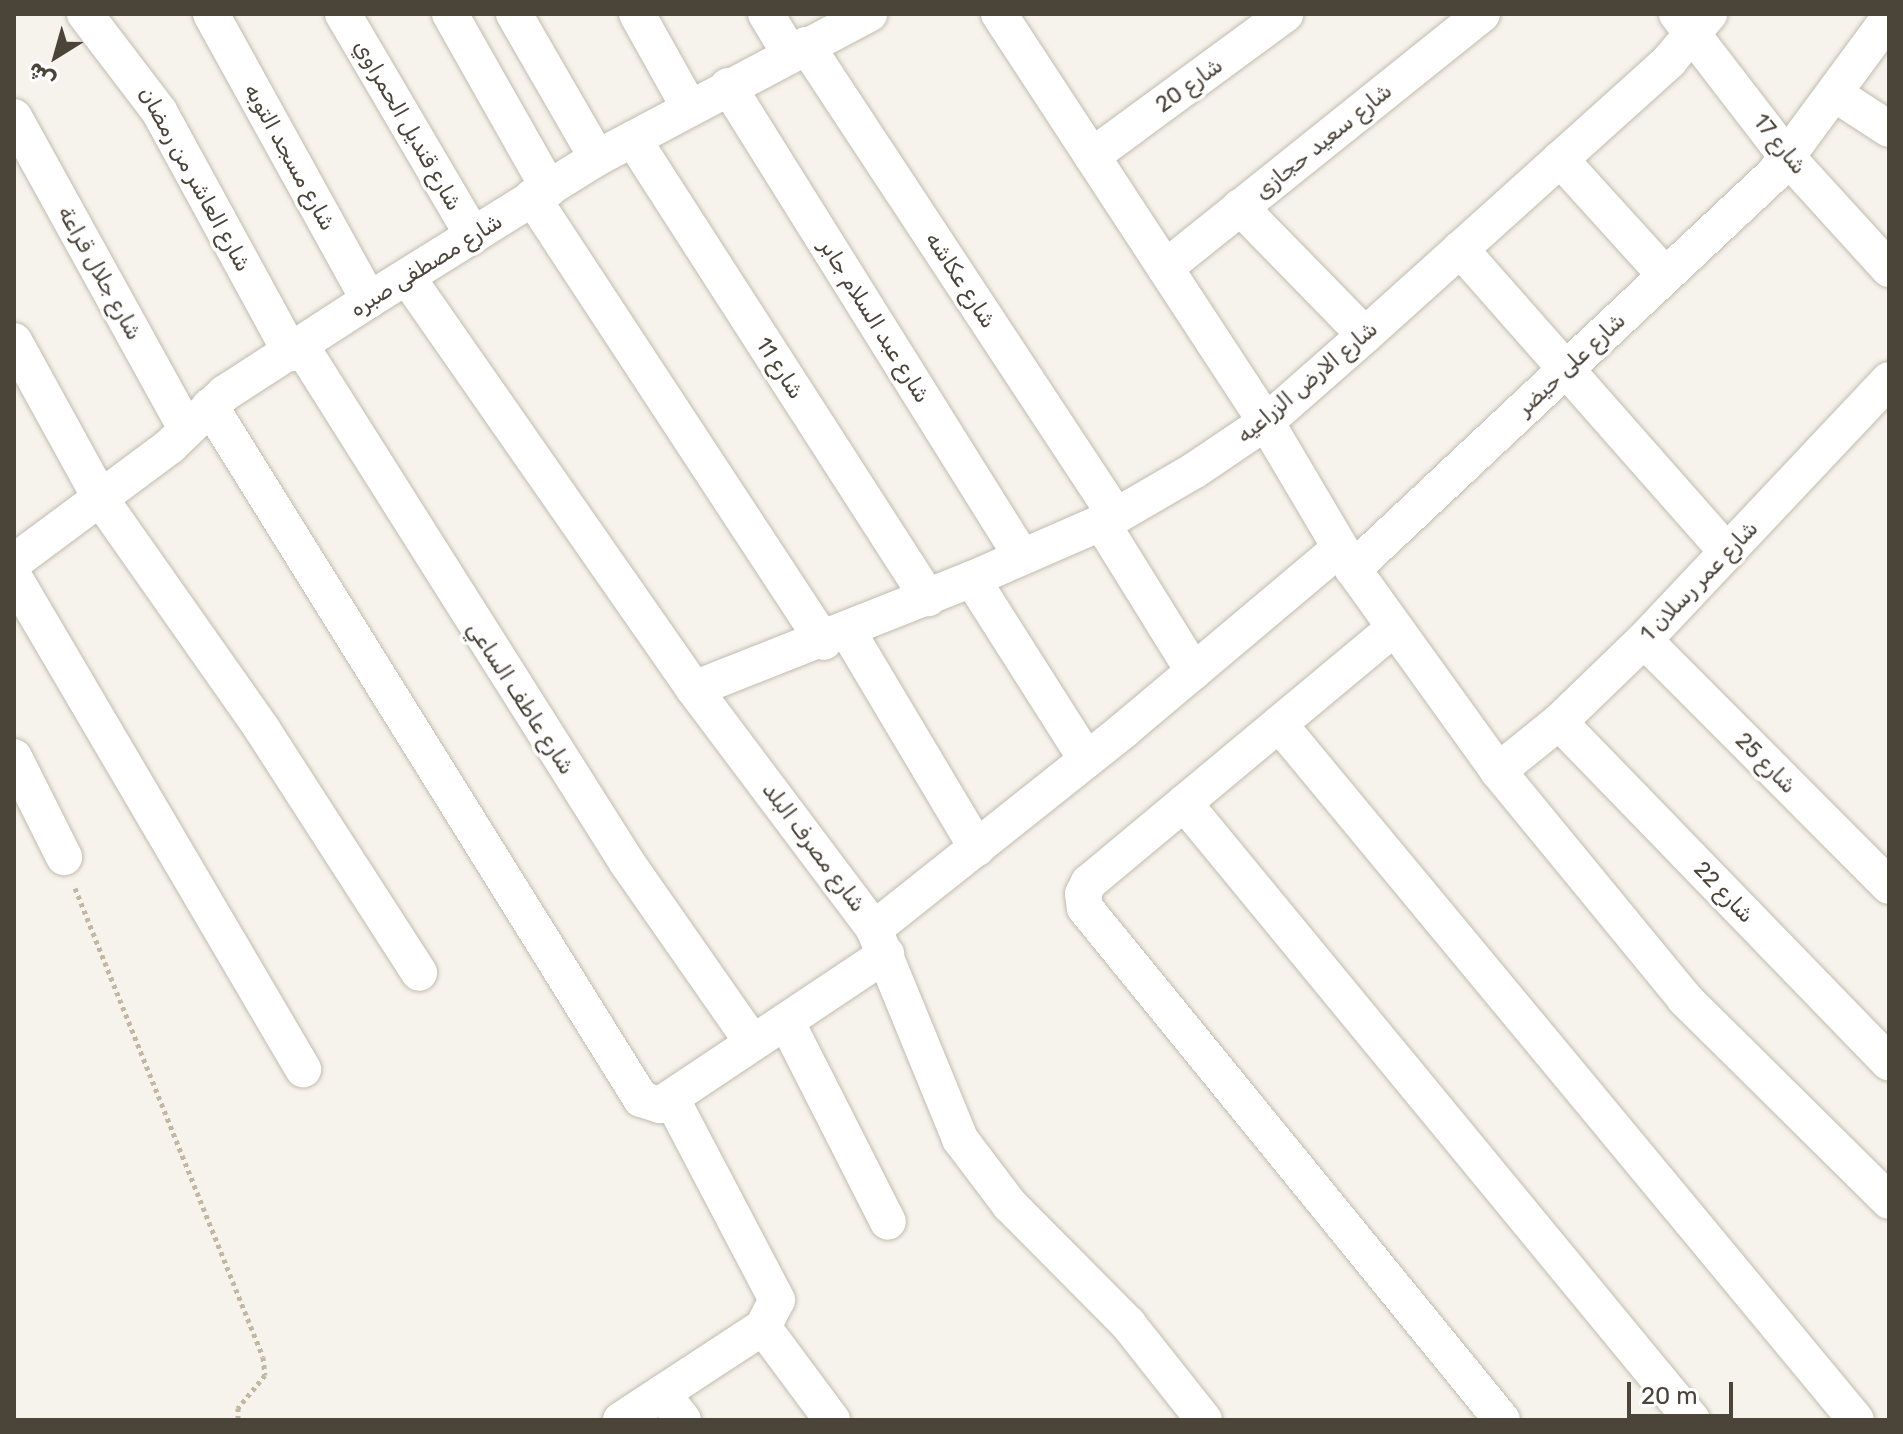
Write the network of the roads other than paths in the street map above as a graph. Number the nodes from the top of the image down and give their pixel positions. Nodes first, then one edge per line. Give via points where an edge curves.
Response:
1 (85, 14) edge
2 (211, 14) edge
3 (343, 14) edge
4 (450, 14) edge
5 (514, 14) edge
6 (637, 14) edge
7 (766, 14) edge
8 (869, 14) edge
9 (999, 14) edge
10 (1285, 14) edge
11 (1482, 14) edge
12 (1889, 18) edge
13 (1694, 21) edge
14 (798, 49) junction
15 (728, 86) junction
16 (1835, 94) junction
17 (689, 107) junction
18 (14, 117) edge
19 (1889, 129) edge
20 (633, 139) junction
21 (1092, 156) junction
22 (597, 158) junction
23 (1788, 158) junction
24 (1560, 159) junction
25 (540, 193) junction
26 (1240, 207) junction
27 (473, 236) junction
28 (1460, 249) junction
29 (1165, 268) junction
30 (1889, 269) edge
31 (1665, 275) junction
32 (407, 277) junction
33 (369, 300) junction
34 (1365, 335) junction
35 (14, 341) edge
36 (296, 350) junction
37 (1566, 369) junction
38 (1885, 395) edge
39 (198, 417) junction
40 (1266, 422) junction
41 (102, 501) junction
42 (1108, 519) junction
43 (1727, 552) junction
44 (1022, 557) junction
45 (1346, 558) junction
46 (14, 562) edge
47 (14, 577) edge
48 (972, 579) junction
49 (928, 598) junction
50 (1393, 629) junction
51 (835, 636) junction
52 (1644, 640) junction
53 (1194, 672) junction
54 (694, 689) junction
55 (1559, 722) junction
56 (1279, 724) junction
57 (14, 757) edge
58 (1087, 760) junction
59 (1498, 771) junction
60 (1184, 803) junction
61 (977, 848) junction
62 (64, 857) road end
63 (1889, 886) edge
64 (880, 942) junction
65 (419, 973) dead end
66 (786, 1021) junction
67 (752, 1042) junction
68 (1889, 1062) edge
69 (303, 1069) dead end
70 (671, 1098) junction
71 (1889, 1201) edge
72 (888, 1222) dead end
73 (763, 1327) junction
74 (673, 1406) edge
75 (621, 1420) edge
76 (832, 1420) edge
77 (1204, 1420) edge
78 (1502, 1420) edge
79 (1692, 1420) edge
80 (1856, 1420) edge

1 - 36 street, شارع العاشر من رمضان via 159,111
2 - 33 street, شارع مسجد التوبه
3 - 27 street, شارع قنديل الحمراوي
4 - 25 street
5 - 22 street
6 - 17 street
7 - 14 street, شارع عكاشه
8 - 14 street, شارع مصطفى صبره
9 - 21 street
10 - 21 street, شارع 20
11 - 26 street, شارع سعيد حجازى
12 - 16 street, شارع على حيضر
13 - 23 street, شارع 17
13 - 24 street, شارع الارض الزراعيه
14 - 15 street, شارع مصطفى صبره
14 - 42 street, شارع عكاشه
15 - 17 street, شارع مصطفى صبره
15 - 44 street, شارع عبد السلام جابر
16 - 19 street
16 - 23 street, شارع على حيضر
17 - 20 street, شارع مصطفى صبره
18 - 39 street, شارع جلال قراعة
20 - 22 street, شارع مصطفى صبره
20 - 49 street, شارع 11
21 - 29 street
22 - 25 street, شارع مصطفى صبره
23 - 30 street, شارع 17
23 - 31 street, شارع على حيضر
24 - 28 street, شارع الارض الزراعيه
24 - 31 street
25 - 27 street, شارع مصطفى صبره
25 - 51 street
26 - 29 street, شارع سعيد حجازى
26 - 34 street
27 - 32 street, شارع مصطفى صبره
28 - 34 street, شارع الارض الزراعيه
28 - 37 street
29 - 40 street
31 - 37 street, شارع على حيضر
32 - 33 street, شارع مصطفى صبره
32 - 54 street, شارع مصرف البلد
33 - 36 street, شارع مصطفى صبره
34 - 40 street, شارع الارض الزراعيه
35 - 41 street
36 - 39 street, شارع مصطفى صبره
36 - 67 street, شارع عاطف الساعي via 628,864
37 - 43 street
37 - 45 street, شارع على حيضر
38 - 43 street, شارع عمر رسلان 1
39 - 41 street, شارع مصطفى صبره
39 - 70 street, شارع جلال قراعة via 641,1099 652,1106
40 - 42 street, شارع الارض الزراعيه
40 - 45 street
41 - 46 street, شارع مصطفى صبره
41 - 65 street via 262,729
42 - 44 street, شارع الارض الزراعيه
42 - 53 street, شارع عكاشه
43 - 52 street, شارع عمر رسلان 1
44 - 48 street, شارع الارض الزراعيه
45 - 50 street
45 - 53 street, شارع على حيضر
47 - 69 street
48 - 49 street, شارع الارض الزراعيه
48 - 58 street
49 - 51 street, شارع الارض الزراعيه
50 - 56 street
50 - 59 street
51 - 54 street, شارع الارض الزراعيه
51 - 61 street
52 - 55 street, شارع عمر رسلان 1
52 - 63 street, شارع 25
53 - 58 street, شارع على حيضر
54 - 64 street, شارع مصرف البلد
55 - 59 street, شارع عمر رسلان 1
55 - 68 street, شارع 22
56 - 60 street
56 - 80 street
57 - 62 street
58 - 61 street, شارع على حيضر
59 - 71 street via 1685,999
60 - 78 street via 1089,882 1083,894 1085,908
60 - 79 street
61 - 64 street, شارع على حيضر
64 - 66 street, شارع على حيضر
64 - 77 street, شارع مصرف البلد via 960,1139 1010,1205 1128,1324
66 - 67 street, شارع على حيضر
66 - 72 street
67 - 70 street, شارع على حيضر
70 - 73 street via 777,1300
73 - 74 street
73 - 76 street
74 - 75 street

